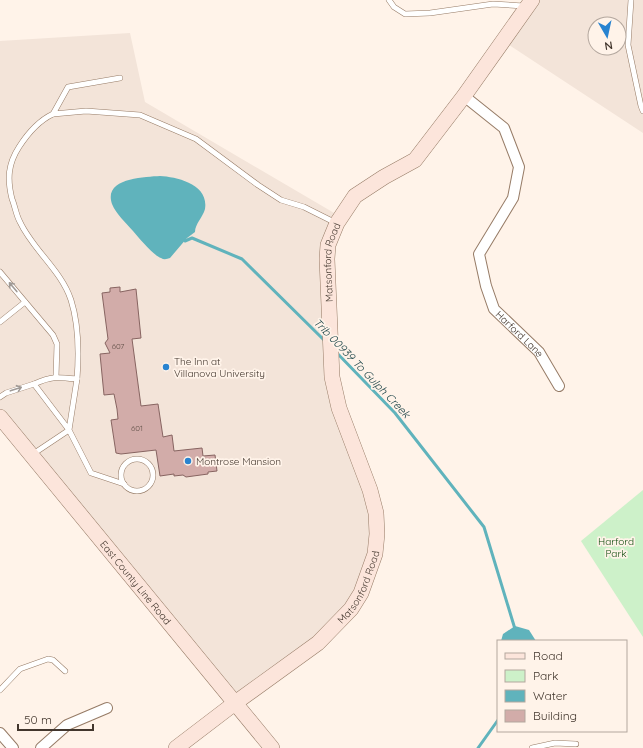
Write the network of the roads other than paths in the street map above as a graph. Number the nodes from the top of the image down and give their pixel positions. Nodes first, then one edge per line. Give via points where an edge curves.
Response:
1 (389, 0) edge
2 (631, 0) edge
3 (530, 3) edge
4 (120, 78) dead end
5 (464, 96) junction
6 (643, 111) edge
7 (53, 114) junction
8 (337, 223) junction
9 (0, 272) edge
10 (25, 302) junction
11 (0, 322) edge
12 (56, 377) junction
13 (77, 378) junction
14 (34, 384) junction
15 (559, 386) dead end
16 (0, 397) edge
17 (0, 417) edge
18 (69, 430) junction
19 (32, 455) junction
20 (124, 484) junction
21 (65, 671) dead end
22 (0, 690) edge
23 (235, 703) junction
24 (106, 708) dead end
25 (0, 733) edge
26 (576, 744) dead end
27 (13, 748) edge
28 (41, 748) edge
29 (176, 748) edge
30 (272, 748) edge
31 (532, 748) edge

1 - 3 lane via 405,14 493,4
2 - 6 lane via 628,45
3 - 5 main road, Matsonford Road
4 - 7 lane via 68,87
5 - 8 main road, Matsonford Road via 415,160 355,196
5 - 15 street, Harford Lane via 504,128 519,167 513,198 479,254 486,286 494,309 539,352
7 - 8 lane via 86,111 140,115 196,139 281,200 304,207
7 - 13 lane via 30,131 12,157 9,171 10,191 20,222 56,271 71,300 79,355
8 - 23 main road, Matsonford Road via 328,245 327,259 332,376 339,408 376,513 375,554 360,593 351,609 337,625 318,644
10 -> 9 lane
10 - 11 lane
10 - 12 lane via 53,335 57,344
12 - 13 lane
12 - 14 lane
13 - 18 lane
16 -> 14 lane
14 - 18 lane
17 - 19 main road, East County Line Road
18 - 19 lane
18 - 20 lane via 90,473
19 - 23 main road, East County Line Road
20 - 20 lane via 137,491 147,488 153,475 150,465 137,459 128,462 121,475
21 - 22 lane via 53,660 48,659 20,669
23 - 29 main road, Matsonford Road
23 - 30 main road, East County Line Road
24 - 28 street via 68,725
25 - 27 street
26 - 31 lane via 555,743

